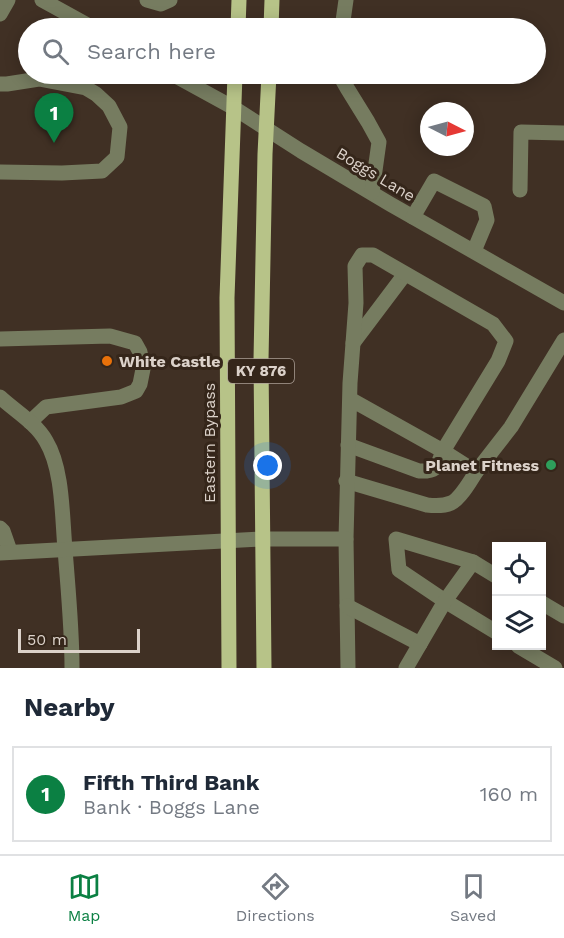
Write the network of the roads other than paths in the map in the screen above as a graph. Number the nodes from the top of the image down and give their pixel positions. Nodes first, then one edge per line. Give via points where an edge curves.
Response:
1 (8, 0) edge
2 (42, 0) edge
3 (147, 0) edge
4 (170, 0) edge
5 (239, 0) edge
6 (273, 0) edge
7 (346, 0) edge
8 (0, 14) edge
9 (75, 18) edge
10 (238, 18) edge
11 (272, 18) edge
12 (343, 18) edge
13 (18, 82) edge
14 (0, 84) edge
15 (65, 84) edge
16 (190, 84) edge
17 (235, 84) edge
18 (268, 84) edge
19 (344, 84) edge
20 (234, 108) junction
21 (266, 129) junction
22 (564, 133) edge
23 (0, 172) edge
24 (520, 190) dead end
25 (372, 192) junction
26 (413, 217) junction
27 (474, 251) junction
28 (405, 274) junction
29 (564, 303) edge
30 (0, 339) edge
31 (564, 340) edge
32 (353, 343) junction
33 (0, 397) edge
34 (350, 399) junction
35 (30, 422) junction
36 (348, 445) junction
37 (443, 451) junction
38 (476, 472) junction
39 (346, 481) junction
40 (0, 528) edge
41 (262, 539) junction
42 (346, 539) junction
43 (228, 542) junction
44 (65, 550) junction
45 (5, 552) edge
46 (473, 562) junction
47 (492, 574) edge
48 (445, 601) junction
49 (546, 605) edge
50 (347, 606) junction
51 (564, 616) edge
52 (492, 630) edge
53 (420, 644) junction
54 (526, 650) edge
55 (72, 668) edge
56 (229, 668) edge
57 (264, 668) edge
58 (348, 668) edge
59 (406, 668) edge
60 (555, 668) edge

1 - 8 street
2 - 9 street
3 - 4 street via 161,4
5 - 10 main road
6 - 11 main road
7 - 12 street
13 - 14 street
15 - 23 street via 86,88 109,106 120,127 117,157 102,171
16 - 20 street, Boggs Lane
17 - 20 main road, Eastern Bypass / KY 876
18 - 21 main road, KY 876
19 - 25 street via 379,142
20 - 21 street, Boggs Lane
20 - 43 main road, Eastern Bypass / KY 876 via 227,298
21 - 25 street, Boggs Lane
21 - 41 main road, KY 876
22 - 24 street via 521,132
25 - 26 street, Boggs Lane
26 - 27 street, Boggs Lane
26 - 27 street via 434,181 484,206 487,220
27 - 29 street, Boggs Lane
28 - 32 street
28 - 32 street via 373,255 362,255 355,266
28 - 37 street via 493,324 506,341
30 - 35 street via 110,336 135,343 140,352 142,377 136,391 121,397 46,407
31 - 38 street via 511,427
32 - 34 street
33 - 35 street
34 - 36 street
34 - 37 street
35 - 44 street via 53,453
36 - 37 street via 430,472
36 - 39 street
37 - 38 street
38 - 39 street via 453,502 440,506 426,506
39 - 42 street
40 - 45 street
41 - 42 street
41 - 43 street
41 - 57 main road, KY 876
42 - 50 street
43 - 44 street
43 - 56 main road, Eastern Bypass / KY 876
44 - 45 street
44 - 55 street
46 - 47 street
46 - 48 street
46 - 48 street via 396,539 399,570
48 - 52 street
48 - 53 street
49 - 51 street
50 - 53 street
50 - 58 street
53 - 59 street
54 - 60 street

